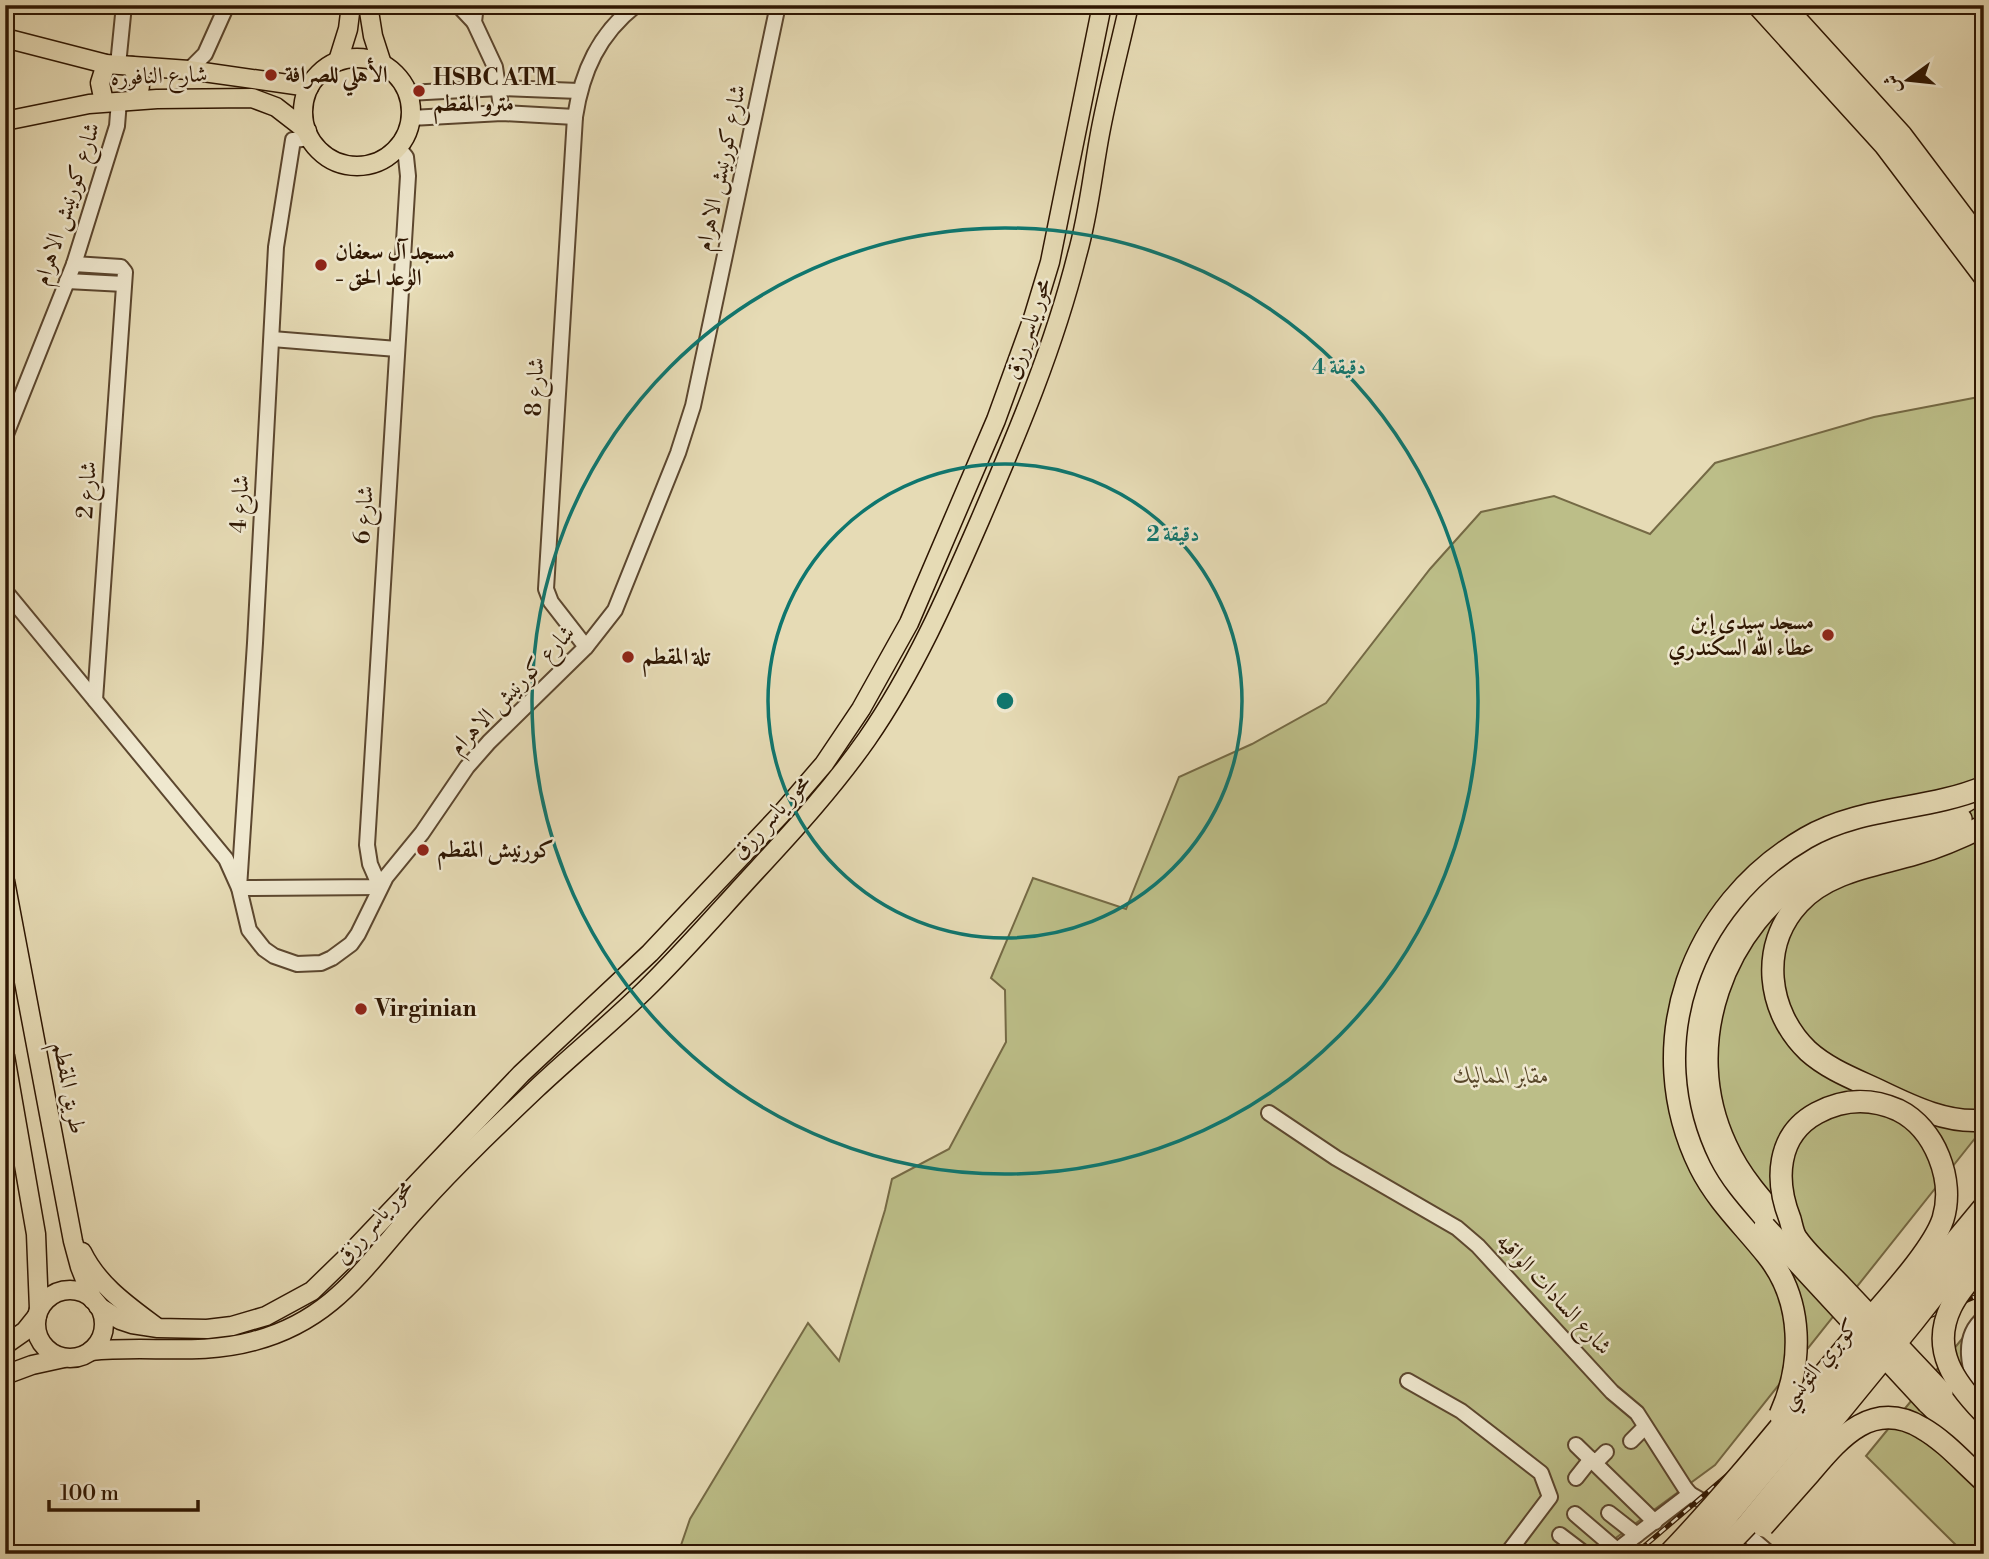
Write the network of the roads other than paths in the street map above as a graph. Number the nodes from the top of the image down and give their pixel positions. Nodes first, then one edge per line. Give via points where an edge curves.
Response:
1 (124, 5) edge
2 (227, 5) edge
3 (351, 5) edge
4 (368, 5) edge
5 (458, 5) edge
6 (475, 5) edge
7 (636, 5) edge
8 (778, 5) edge
9 (1102, 5) edge
10 (1129, 5) edge
11 (1758, 5) edge
12 (1783, 5) edge
13 (474, 22) junction
14 (5, 38) edge
15 (338, 61) junction
16 (382, 64) junction
17 (119, 65) junction
18 (189, 70) junction
19 (309, 88) junction
20 (500, 88) junction
21 (579, 91) junction
22 (408, 93) junction
23 (120, 101) junction
24 (502, 113) junction
25 (575, 117) junction
26 (411, 118) junction
27 (5, 121) edge
28 (309, 135) junction
29 (398, 147) junction
30 (1984, 245) edge
31 (74, 264) junction
32 (1984, 276) edge
33 (67, 281) junction
34 (124, 284) junction
35 (272, 339) junction
36 (397, 349) junction
37 (5, 437) edge
38 (5, 591) edge
39 (586, 647) junction
40 (95, 700) junction
41 (1984, 788) edge
42 (1984, 807) edge
43 (1984, 826) edge
44 (5, 881) edge
45 (380, 887) junction
46 (239, 888) junction
47 (5, 1056) edge
48 (1269, 1112) dead end
49 (1984, 1120) edge
50 (1984, 1207) edge
51 (70, 1228) junction
52 (1984, 1232) edge
53 (1796, 1238) junction
54 (1984, 1263) edge
55 (96, 1303) junction
56 (38, 1312) junction
57 (1982, 1319) edge
58 (158, 1328) junction
59 (5, 1345) edge
60 (91, 1351) junction
61 (64, 1358) junction
62 (5, 1375) edge
63 (1408, 1381) dead end
64 (1984, 1392) edge
65 (1935, 1398) junction
66 (1984, 1413) edge
67 (1645, 1427) junction
68 (1984, 1436) edge
69 (1631, 1441) dead end
70 (1576, 1445) dead end
71 (1763, 1445) junction
72 (1606, 1452) dead end
73 (1984, 1458) edge
74 (1593, 1461) junction
75 (1576, 1478) dead end
76 (1984, 1481) edge
77 (1690, 1494) junction
78 (1609, 1513) dead end
79 (1575, 1514) dead end
80 (1655, 1522) junction
81 (1560, 1535) dead end
82 (1637, 1535) junction
83 (1615, 1552) edge
84 (1766, 1552) edge
85 (1507, 1554) edge
86 (1586, 1554) edge
87 (1669, 1554) edge
88 (1694, 1554) edge
89 (1719, 1554) edge
90 (1739, 1554) edge

1 - 17 street
2 - 18 street via 205,54
3 - 15 main road
4 - 16 main road
5 - 13 street
6 - 13 street
7 - 21 street via 604,37
8 - 39 street, شارع كورنيش الاهرام via 687,430 622,597
9 - 58 main road, محور ياسر رزق via 1050,262 1033,318 996,420 923,593 843,737 781,814 650,953 512,1083 325,1279 289,1305 249,1322 207,1329
10 - 60 main road, محور ياسر رزق via 1077,256 1027,409 928,636 889,705 844,770 667,968 442,1182 351,1286 326,1307 282,1332 236,1346
11 - 32 highway via 1885,145
12 - 30 highway via 1901,135
13 - 20 street
14 - 17 main road, شارع النافوره
15 - 16 main road via 365,58
15 - 19 main road via 324,69
16 - 22 main road
17 - 18 main road, شارع النافوره
17 - 23 main road via 100,83
17 - 23 main road via 139,79 140,86
18 - 19 main road, شارع النافوره
19 - 28 main road via 304,105
20 - 21 street
20 - 22 street
20 - 24 street
21 - 25 street
22 - 26 main road
23 - 27 main road, شارع النافوره
23 - 28 main road, شارع النافوره via 252,99 276,107
23 - 31 street, شارع كورنيش الاهرام via 119,120
24 - 25 street
24 - 26 street
25 - 39 street, شارع 8 via 546,589
26 - 29 main road
28 - 29 main road via 332,160 352,166 382,160
28 - 35 street, شارع 4 via 293,141 288,157 276,247
29 - 36 street, شارع 6 via 406,157 408,176
31 - 33 street, شارع كورنيش الاهرام
31 - 34 street via 121,267
33 - 34 street
33 - 37 street, شارع كورنيش الاهرام
34 - 40 street, شارع 2
35 - 36 street
35 - 46 street, شارع 4
36 - 45 street, شارع 6 via 367,845
38 - 40 street, شارع كورنيش الاهرام
39 - 45 street, شارع كورنيش الاهرام via 478,755
40 - 46 street, شارع كورنيش الاهرام via 226,859
41 - 65 highway, bridge via 1953,808 1851,837 1805,857 1771,882 1733,926 1712,961 1692,1043 1697,1108 1711,1150 1734,1190
41 - 71 highway, bridge via 1842,822 1791,848 1758,872 1733,899 1702,944 1688,976 1676,1026 1674,1061 1677,1099 1687,1136 1721,1201 1779,1273 1796,1326 1796,1363 1789,1394
42 - 53 highway via 1926,834 1845,855 1805,876 1755,923 1722,979 1707,1044 1715,1118 1745,1179
43 - 49 highway via 1818,888 1786,921 1772,966 1781,1015 1810,1053 1898,1100 1948,1118
44 - 51 main road, طريق المقطم
45 - 46 street
45 - 46 street, شارع كورنيش الاهرام via 351,944 332,958 309,964 274,956 256,941 245,919
47 - 56 main road via 36,1234
48 - 67 street, شارع السادات الواقيه via 1320,1148 1457,1228 1637,1413
50 - 88 highway, كوبري التونسي, bridge
51 - 55 main road, طريق المقطم
51 - 58 main road via 103,1283
52 - 89 highway, كوبري التونسي, bridge
53 - 65 highway, bridge
53 - 71 highway, bridge via 1782,1197 1780,1171 1788,1142 1813,1115 1830,1106 1867,1101 1902,1112 1929,1138 1946,1185 1939,1228 1899,1284
54 - 66 highway, bridge via 1951,1307 1944,1337 1957,1383
55 - 56 main road via 79,1292 63,1291 48,1298
55 - 58 main road, محور ياسر رزق via 132,1324
55 - 60 main road via 103,1319 102,1333
56 - 59 main road via 25,1331
56 - 61 main road via 36,1330 41,1343
57 - 64 street via 1972,1334 1969,1359 1973,1377
60 - 61 main road
61 - 62 main road
63 - 85 street via 1461,1411 1541,1473 1550,1497
65 - 68 highway
65 - 73 highway
67 - 69 street
67 - 77 street, شارع السادات الواقيه
70 - 74 street
71 - 87 highway, bridge
72 - 74 street
74 - 75 street
74 - 80 street
76 - 90 highway, bridge via 1920,1426 1875,1420 1836,1442
77 - 80 street
77 - 84 street, شارع السادات الواقيه via 1718,1510
78 - 82 street
79 - 83 street
80 - 82 street
81 - 86 street
82 - 83 street

